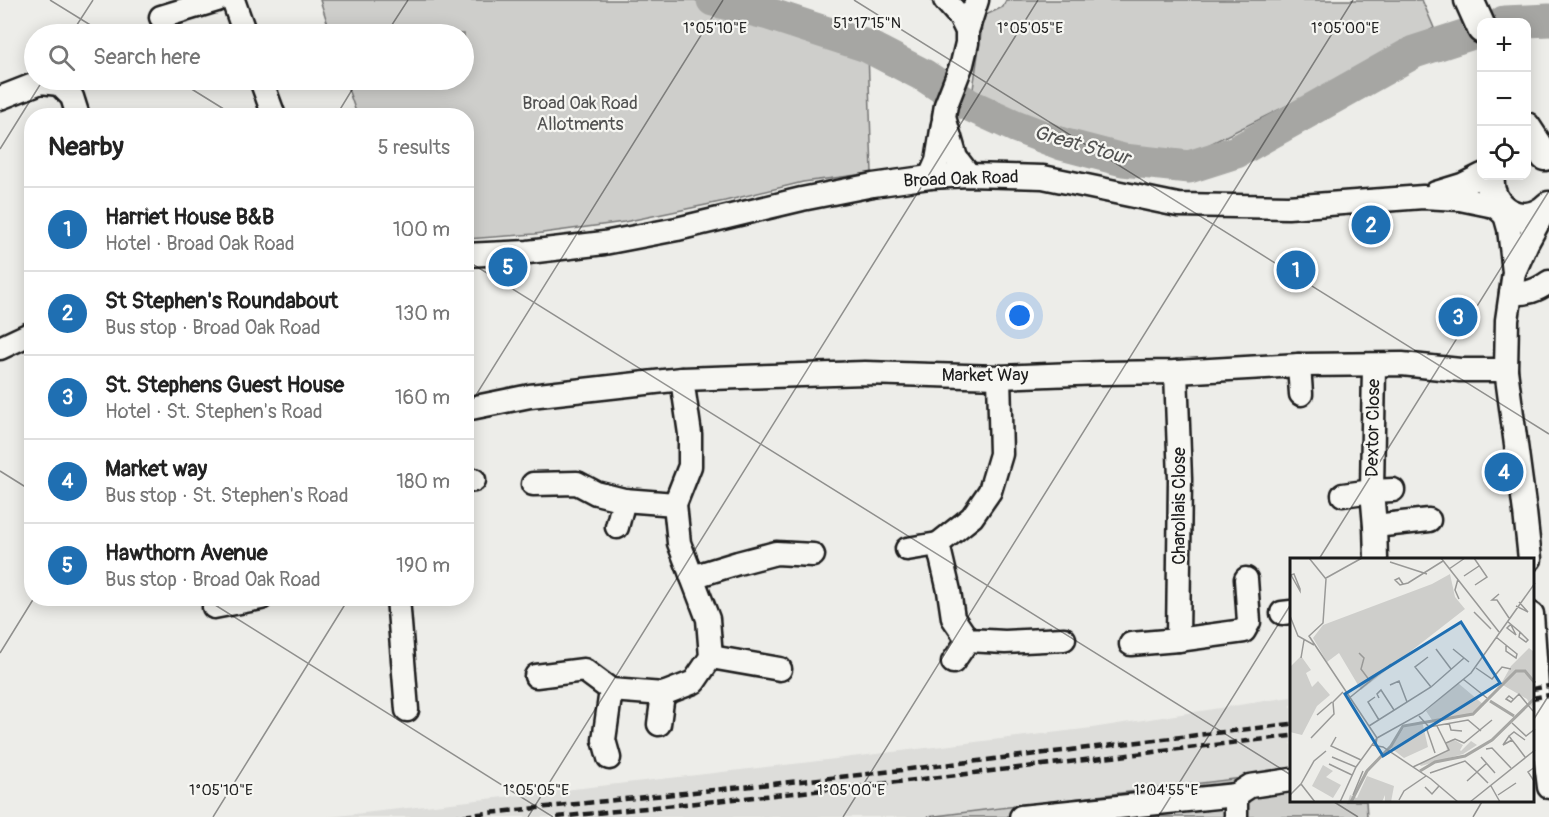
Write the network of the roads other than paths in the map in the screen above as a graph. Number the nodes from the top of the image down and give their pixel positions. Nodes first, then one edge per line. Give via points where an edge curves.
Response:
1 (217, 0) edge
2 (233, 0) edge
3 (945, 0) edge
4 (977, 0) edge
5 (161, 17) dead end
6 (241, 24) edge
7 (967, 31) junction
8 (24, 89) edge
9 (64, 90) edge
10 (265, 90) edge
11 (0, 98) edge
12 (75, 108) edge
13 (271, 108) edge
14 (944, 118) junction
15 (1531, 136) edge
16 (1540, 155) edge
17 (969, 176) junction
18 (930, 177) junction
19 (1477, 178) edge
20 (1490, 180) edge
21 (1423, 197) junction
22 (1502, 209) junction
23 (1545, 217) edge
24 (474, 255) edge
25 (1513, 282) junction
26 (1549, 282) edge
27 (24, 337) edge
28 (0, 348) edge
29 (1299, 365) junction
30 (1374, 365) junction
31 (1506, 370) junction
32 (1176, 372) junction
33 (999, 376) junction
34 (682, 379) junction
35 (1301, 394) dead end
36 (474, 407) edge
37 (533, 484) dead end
38 (1382, 490) junction
39 (1342, 495) dead end
40 (624, 500) junction
41 (675, 504) junction
42 (1429, 520) dead end
43 (1375, 526) junction
44 (617, 527) dead end
45 (938, 544) junction
46 (907, 549) dead end
47 (813, 555) dead end
48 (1376, 558) edge
49 (1530, 558) edge
50 (692, 577) junction
51 (1246, 579) dead end
52 (219, 606) edge
53 (399, 606) edge
54 (214, 607) dead end
55 (1534, 632) edge
56 (1064, 639) dead end
57 (968, 640) junction
58 (1178, 640) junction
59 (1131, 644) dead end
60 (711, 657) junction
61 (953, 662) dead end
62 (780, 669) dead end
63 (536, 676) dead end
64 (611, 690) junction
65 (663, 694) junction
66 (407, 710) dead end
67 (659, 724) dead end
68 (1539, 750) edge
69 (609, 758) dead end
70 (1290, 780) edge
71 (1549, 787) edge
72 (1236, 806) edge
73 (1021, 817) edge

1 - 5 street
2 - 6 street
3 - 7 street
4 - 7 street
7 - 14 street via 962,64
8 - 11 street
9 - 12 street
10 - 13 street
14 - 17 street via 956,158
14 - 18 street via 937,161
15 - 16 main road
17 - 18 street, Broad Oak Road
17 - 21 street, Broad Oak Road via 1043,177 1178,205 1288,207
18 - 24 street, Broad Oak Road via 802,199 604,243
19 - 21 street, Broad Oak Road
20 - 22 main road via 1490,191
21 - 22 street, Broad Oak Road via 1469,200
22 - 23 main road via 1514,216
22 - 25 street via 1509,229
23 - 25 street via 1527,243
25 - 26 street via 1524,294
25 - 31 street
27 - 28 street
29 - 30 street, Market Way
29 - 32 street, Market Way
29 - 35 street
30 - 31 street, Market Way
30 - 38 street, Dextor Close
31 - 49 street
32 - 33 street, Market Way
32 - 58 street, Charollais Close via 1180,479
33 - 34 street, Market Way via 865,373
33 - 45 street via 1000,454 990,491 972,517
34 - 36 street, Market Way via 530,396
34 - 41 street via 690,466
37 - 40 street via 577,483 596,494
38 - 39 street, Dextor Close
38 - 43 street, Dextor Close
40 - 41 street
40 - 44 street
41 - 50 street via 679,543
42 - 43 street
43 - 48 street, Dextor Close
45 - 46 street
45 - 57 street via 953,618
47 - 50 street via 776,553
50 - 60 street via 708,619
51 - 58 street via 1249,622 1244,631
52 - 54 street
53 - 66 street
55 - 68 street
56 - 57 street
57 - 61 street
58 - 59 street
60 - 62 street
60 - 65 street via 694,682
63 - 64 street via 584,670
64 - 65 street
64 - 69 street via 604,740
65 - 67 street
68 - 71 street
70 - 72 street via 1250,786
72 - 73 street

